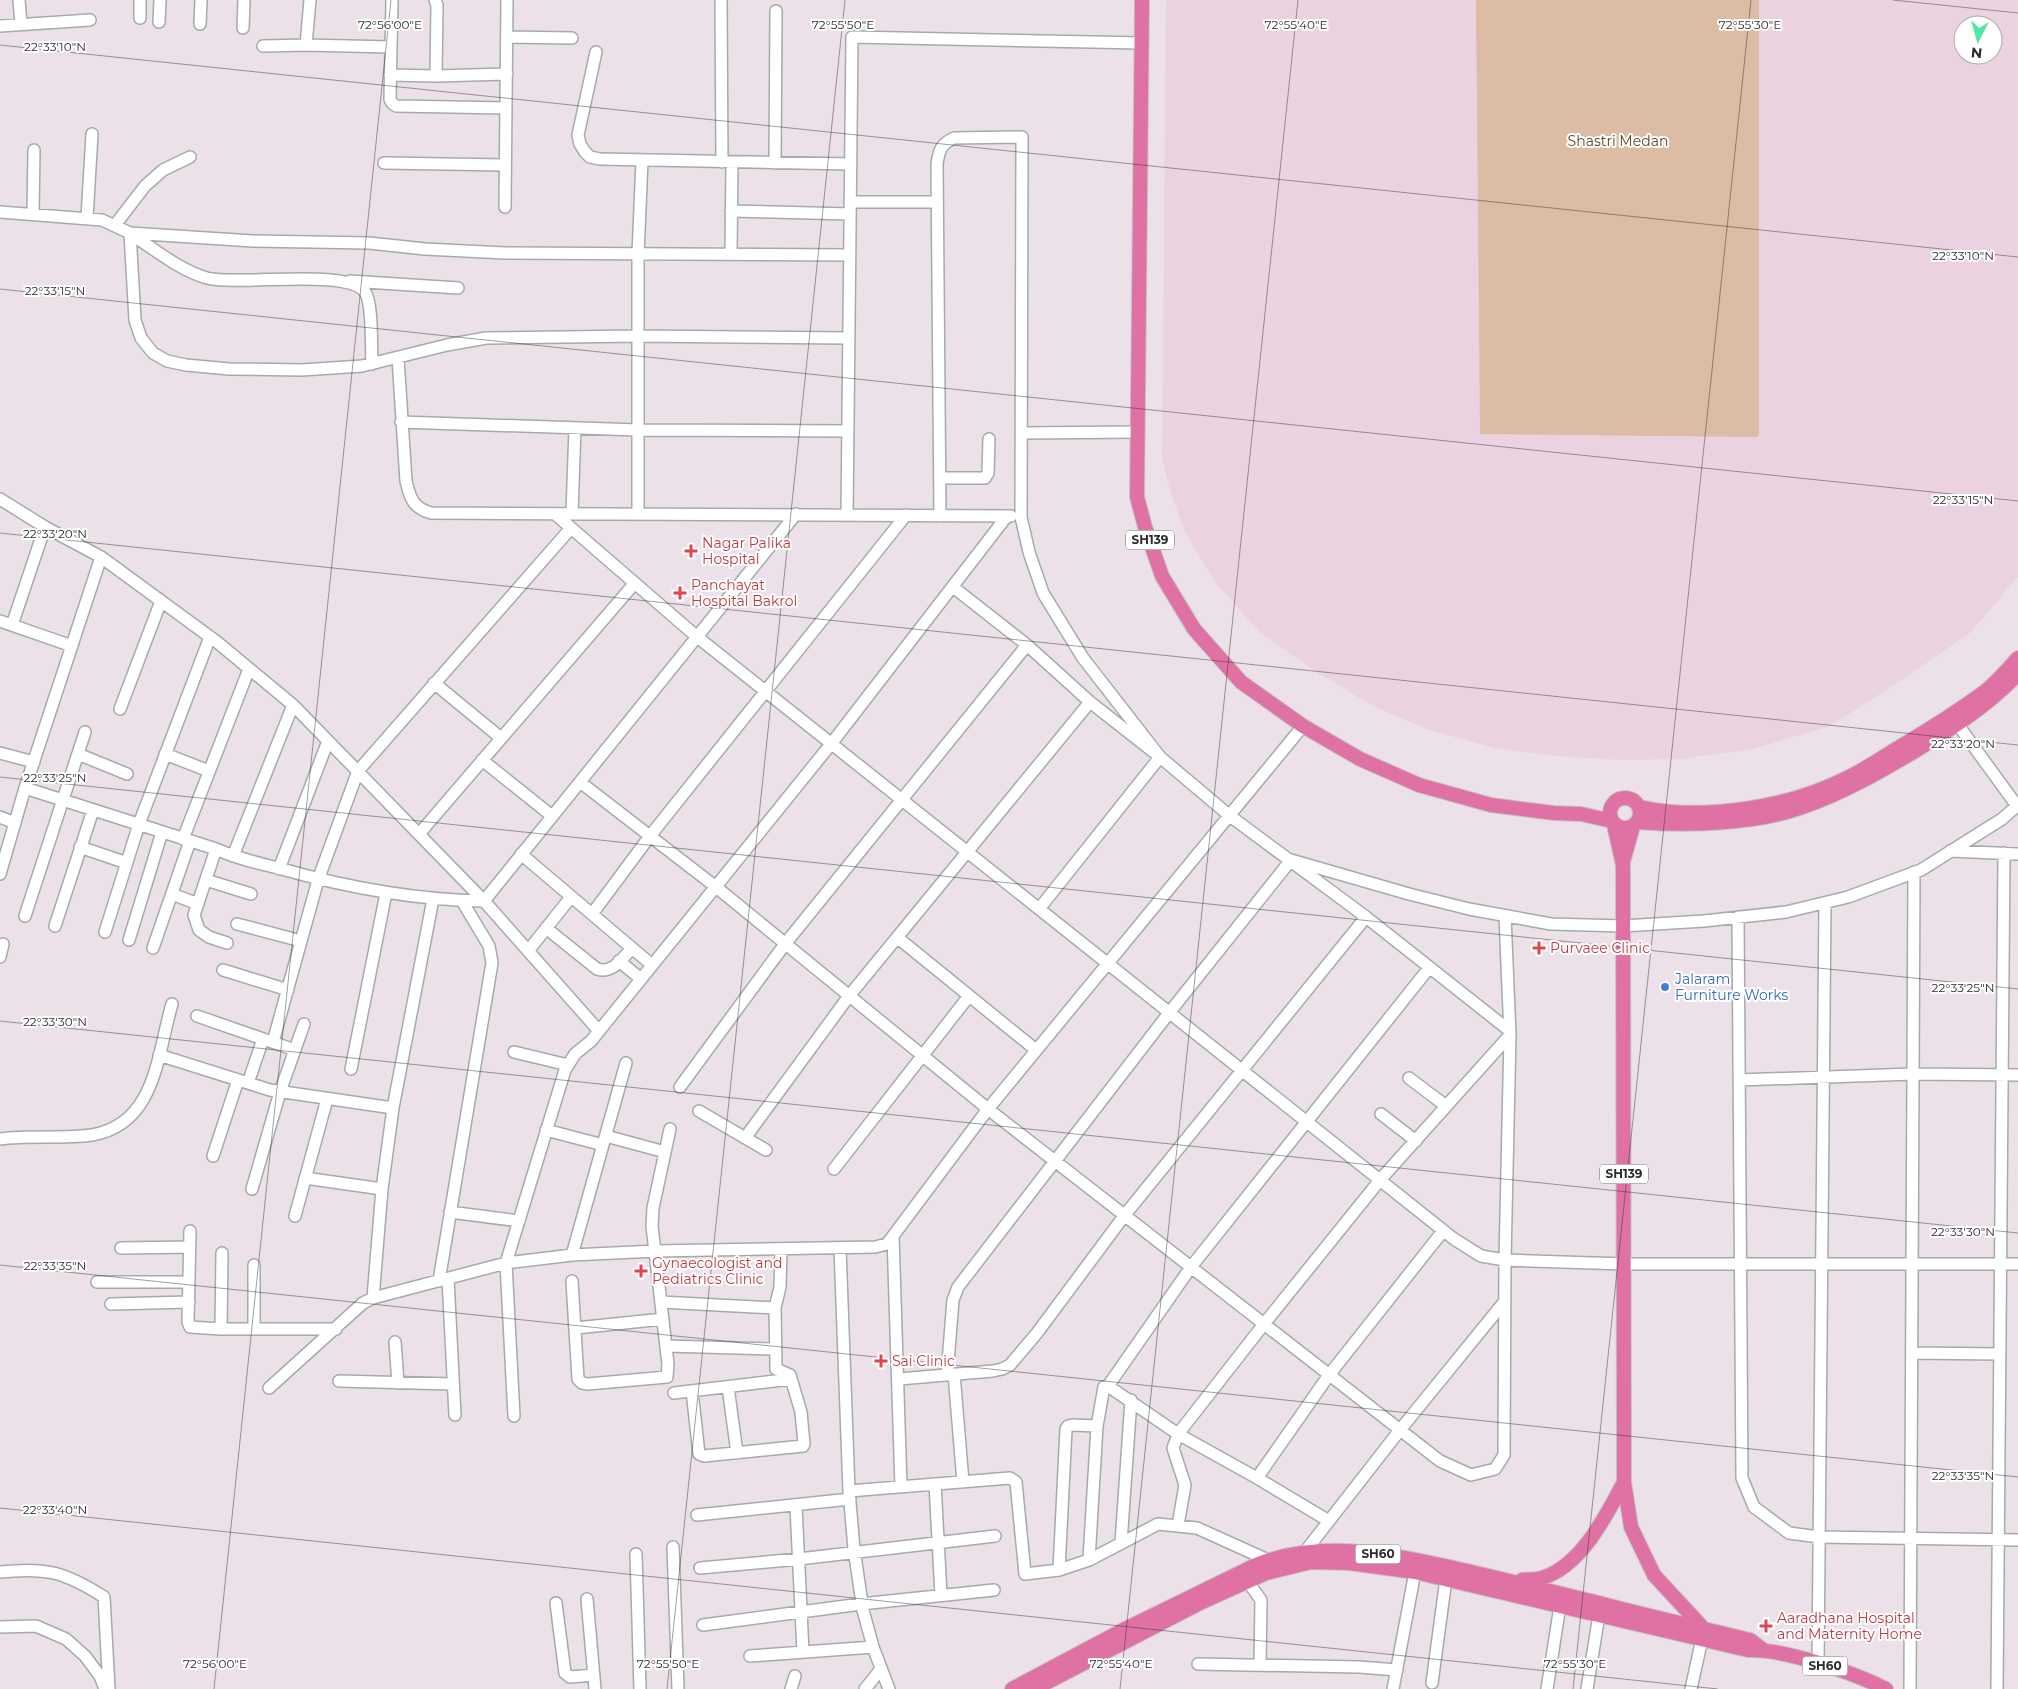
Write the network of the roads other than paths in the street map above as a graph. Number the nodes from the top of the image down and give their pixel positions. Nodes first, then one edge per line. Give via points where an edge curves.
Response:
1 (19, 0) edge
2 (140, 0) edge
3 (160, 0) edge
4 (201, 0) edge
5 (244, 0) edge
6 (310, 0) edge
7 (392, 0) edge
8 (435, 0) edge
9 (507, 0) edge
10 (721, 0) edge
11 (1142, 0) edge
12 (776, 11) dead end
13 (140, 18) dead end
14 (90, 20) dead end
15 (159, 22) dead end
16 (21, 24) junction
17 (200, 24) dead end
18 (0, 26) edge
19 (243, 28) dead end
20 (507, 37) junction
21 (572, 38) dead end
22 (1142, 43) junction
23 (306, 45) junction
24 (262, 46) dead end
25 (391, 47) junction
26 (596, 52) dead end
27 (390, 74) junction
28 (507, 74) junction
29 (436, 76) junction
30 (506, 108) junction
31 (92, 134) dead end
32 (34, 150) dead end
33 (190, 157) dead end
34 (642, 161) junction
35 (727, 162) junction
36 (384, 163) dead end
37 (775, 163) junction
38 (851, 164) junction
39 (505, 165) junction
40 (850, 202) junction
41 (937, 202) junction
42 (505, 207) dead end
43 (731, 211) junction
44 (0, 212) edge
45 (33, 214) junction
46 (850, 214) junction
47 (86, 218) junction
48 (115, 225) junction
49 (130, 233) junction
50 (638, 254) junction
51 (730, 254) junction
52 (850, 255) junction
53 (332, 280) junction
54 (458, 288) dead end
55 (638, 336) junction
56 (849, 338) junction
57 (398, 358) junction
58 (372, 364) junction
59 (401, 422) junction
60 (574, 428) junction
61 (638, 430) junction
62 (848, 431) junction
63 (1136, 432) junction
64 (1022, 433) junction
65 (989, 439) dead end
66 (940, 478) junction
67 (0, 499) edge
68 (572, 513) junction
69 (556, 514) junction
70 (638, 514) junction
71 (796, 514) junction
72 (846, 515) junction
73 (906, 515) junction
74 (940, 516) junction
75 (1007, 516) junction
76 (1021, 517) junction
77 (45, 527) junction
78 (571, 528) junction
79 (101, 557) junction
80 (634, 584) junction
81 (953, 587) junction
82 (161, 601) junction
83 (0, 621) edge
84 (12, 625) junction
85 (696, 636) junction
86 (210, 637) junction
87 (1027, 645) junction
88 (72, 646) junction
89 (2018, 658) edge
90 (249, 669) junction
91 (2018, 674) edge
92 (434, 683) junction
93 (765, 690) junction
94 (1090, 702) junction
95 (293, 705) junction
96 (120, 709) dead end
97 (1954, 720) junction
98 (1303, 726) junction
99 (85, 732) dead end
100 (501, 738) junction
101 (328, 741) junction
102 (831, 744) junction
103 (0, 753) edge
104 (78, 754) junction
105 (165, 754) junction
106 (1160, 757) junction
107 (482, 760) junction
108 (34, 762) junction
109 (209, 771) junction
110 (358, 771) junction
111 (126, 774) dead end
112 (580, 782) junction
113 (26, 788) junction
114 (901, 799) junction
115 (62, 800) junction
116 (1612, 805) junction
117 (2017, 805) edge
118 (1639, 807) junction
119 (92, 810) junction
120 (1581, 814) junction
121 (552, 816) junction
122 (1230, 816) junction
123 (0, 817) edge
124 (15, 823) junction
125 (1613, 823) junction
126 (139, 824) junction
127 (1635, 824) junction
128 (162, 832) junction
129 (418, 834) junction
130 (650, 836) junction
131 (186, 840) junction
132 (80, 847) junction
133 (216, 849) junction
134 (1950, 851) junction
135 (968, 853) junction
136 (2004, 853) junction
137 (521, 854) junction
138 (2018, 854) edge
139 (232, 856) junction
140 (1291, 860) junction
141 (127, 863) junction
142 (1623, 865) junction
143 (279, 869) junction
144 (1914, 872) junction
145 (0, 874) edge
146 (206, 880) junction
147 (318, 880) junction
148 (716, 887) junction
149 (386, 893) junction
150 (172, 894) junction
151 (251, 894) dead end
152 (571, 897) junction
153 (433, 899) junction
154 (462, 901) junction
155 (484, 901) junction
156 (1825, 902) junction
157 (198, 904) junction
158 (1039, 909) junction
159 (592, 914) junction
160 (25, 916) dead end
161 (1505, 916) junction
162 (1366, 917) junction
163 (1738, 917) junction
164 (237, 924) dead end
165 (55, 926) dead end
166 (1623, 926) junction
167 (546, 928) junction
168 (105, 932) dead end
169 (898, 938) junction
170 (129, 940) dead end
171 (301, 941) junction
172 (227, 943) dead end
173 (3, 944) dead end
174 (785, 944) junction
175 (153, 948) dead end
176 (632, 948) junction
177 (528, 951) junction
178 (0, 957) edge
179 (619, 961) junction
180 (1108, 964) junction
181 (652, 966) junction
182 (1429, 968) junction
183 (223, 970) dead end
184 (641, 979) junction
185 (288, 990) junction
186 (849, 996) junction
187 (969, 996) junction
188 (172, 1004) dead end
189 (1169, 1013) junction
190 (197, 1016) dead end
191 (304, 1024) dead end
192 (599, 1031) junction
193 (1510, 1033) junction
194 (268, 1041) junction
195 (295, 1050) junction
196 (1036, 1050) junction
197 (514, 1052) dead end
198 (159, 1055) junction
199 (922, 1056) junction
200 (626, 1063) dead end
201 (568, 1065) junction
202 (351, 1068) dead end
203 (1241, 1070) junction
204 (1913, 1074) junction
205 (2018, 1074) edge
206 (2002, 1075) junction
207 (1823, 1077) junction
208 (1409, 1078) dead end
209 (1739, 1080) junction
210 (243, 1082) junction
211 (680, 1088) dead end
212 (280, 1092) junction
213 (327, 1099) junction
214 (1446, 1106) junction
215 (394, 1108) junction
216 (988, 1110) junction
217 (699, 1111) dead end
218 (1381, 1114) dead end
219 (1306, 1121) junction
220 (670, 1129) dead end
221 (546, 1130) junction
222 (745, 1138) junction
223 (0, 1139) edge
224 (604, 1140) junction
225 (1416, 1140) junction
226 (766, 1150) dead end
227 (665, 1152) junction
228 (213, 1156) dead end
229 (1054, 1161) junction
230 (834, 1169) dead end
231 (305, 1178) junction
232 (1380, 1180) junction
233 (252, 1189) dead end
234 (382, 1189) junction
235 (450, 1212) junction
236 (295, 1216) dead end
237 (1124, 1216) junction
238 (519, 1221) junction
239 (190, 1231) dead end
240 (1443, 1231) junction
241 (893, 1236) junction
242 (190, 1247) junction
243 (121, 1248) dead end
244 (840, 1248) junction
245 (781, 1249) junction
246 (656, 1251) junction
247 (222, 1254) dead end
248 (572, 1255) junction
249 (1505, 1260) junction
250 (506, 1263) junction
251 (1912, 1263) junction
252 (254, 1264) dead end
253 (1624, 1264) junction
254 (2000, 1264) junction
255 (2018, 1264) edge
256 (1740, 1265) junction
257 (1821, 1265) junction
258 (1191, 1267) junction
259 (444, 1280) junction
260 (572, 1280) dead end
261 (97, 1282) dead end
262 (189, 1282) junction
263 (373, 1298) junction
264 (1505, 1301) junction
265 (189, 1302) junction
266 (661, 1302) junction
267 (111, 1304) dead end
268 (775, 1308) junction
269 (663, 1319) junction
270 (1264, 1324) junction
271 (254, 1328) junction
272 (576, 1328) junction
273 (221, 1329) junction
274 (336, 1329) junction
275 (395, 1342) dead end
276 (666, 1346) junction
277 (775, 1349) junction
278 (1912, 1352) junction
279 (2000, 1354) junction
280 (951, 1375) junction
281 (1330, 1375) junction
282 (791, 1379) junction
283 (899, 1379) junction
284 (339, 1381) dead end
285 (398, 1382) junction
286 (453, 1384) junction
287 (1108, 1386) junction
288 (728, 1387) junction
289 (269, 1388) dead end
290 (692, 1391) junction
291 (674, 1394) dead end
292 (1131, 1400) junction
293 (455, 1415) dead end
294 (514, 1416) dead end
295 (1097, 1426) junction
296 (1400, 1430) junction
297 (1178, 1434) junction
298 (737, 1453) junction
299 (1257, 1478) junction
300 (963, 1482) junction
301 (1624, 1482) junction
302 (935, 1484) junction
303 (901, 1487) junction
304 (850, 1495) junction
305 (796, 1506) junction
306 (697, 1515) dead end
307 (1329, 1522) junction
308 (1178, 1525) junction
309 (995, 1536) dead end
310 (1819, 1537) junction
311 (1911, 1539) junction
312 (1998, 1539) junction
313 (2018, 1540) edge
314 (938, 1542) junction
315 (1121, 1543) junction
316 (673, 1547) dead end
317 (855, 1552) junction
318 (1304, 1553) junction
319 (636, 1554) dead end
320 (799, 1559) junction
321 (1089, 1560) junction
322 (1268, 1560) junction
323 (1416, 1566) junction
324 (700, 1568) dead end
325 (1059, 1570) junction
326 (0, 1572) edge
327 (1446, 1580) junction
328 (1248, 1582) junction
329 (1508, 1587) junction
330 (994, 1590) dead end
331 (941, 1596) junction
332 (587, 1599) dead end
333 (556, 1603) dead end
334 (861, 1604) junction
335 (1560, 1606) junction
336 (801, 1612) junction
337 (1599, 1614) junction
338 (703, 1625) dead end
339 (0, 1628) edge
340 (1703, 1634) junction
341 (873, 1647) junction
342 (804, 1652) junction
343 (750, 1656) dead end
344 (1818, 1663) junction
345 (1198, 1664) dead end
346 (1260, 1666) junction
347 (882, 1669) junction
348 (1397, 1670) junction
349 (594, 1675) junction
350 (795, 1676) dead end
351 (1432, 1683) dead end
352 (1039, 1688) edge
353 (107, 1689) edge
354 (595, 1689) edge
355 (640, 1689) edge
356 (678, 1689) edge
357 (791, 1689) edge
358 (865, 1689) edge
359 (889, 1689) edge
360 (1012, 1689) edge
361 (1393, 1689) edge
362 (1547, 1689) edge
363 (1587, 1689) edge
364 (1691, 1689) edge
365 (1886, 1689) edge
366 (1910, 1689) edge
367 (1997, 1689) edge

1 - 16 street
2 - 13 street
3 - 15 street
4 - 17 street
5 - 19 street
6 - 23 street
7 - 25 street
8 - 29 street
9 - 20 street
10 - 35 street
11 - 22 main road, SH139
12 - 37 street
14 - 16 street
16 - 18 street
20 - 21 street
20 - 28 street
22 - 38 street via 852,36
22 - 63 main road, SH139
23 - 24 street
23 - 25 street
25 - 27 street
26 - 34 street via 579,124 580,144 590,156
27 - 29 street
27 - 30 street via 390,99 396,106
28 - 29 street
28 - 30 street
30 - 39 street
31 - 47 street
32 - 45 street
33 - 48 street via 163,170 144,186
34 - 35 street
34 - 50 street
35 - 37 street
35 - 43 street
36 - 39 street
37 - 38 street
38 - 40 street
39 - 42 street
40 - 41 street
40 - 46 street
41 - 64 street via 938,150 945,142 954,138 1022,137
41 - 66 street
43 - 46 street
43 - 51 street
44 - 45 street
45 - 47 street
46 - 52 street
47 - 48 street
48 - 49 street
49 - 50 street via 254,241 369,243 481,252
49 - 53 street via 183,269 209,278
49 - 58 street via 134,320 141,338 154,353 167,361 229,369 302,370
50 - 51 street
50 - 55 street
51 - 52 street
52 - 56 street
53 - 54 street
53 - 58 street via 355,285 364,291 369,302
55 - 56 street
55 - 57 street via 486,338
55 - 61 street
56 - 62 street
57 - 58 street
57 - 59 street
59 - 60 street
59 - 69 street via 406,481 409,494 420,510 431,513
60 - 61 street
60 - 68 street
61 - 62 street
61 - 70 street
62 - 72 street
63 - 64 street
63 - 98 main road, SH139 via 1137,497 1162,576 1194,629 1241,682
64 - 76 street
65 - 66 street via 985,478
66 - 74 street
67 - 77 street
68 - 69 street
68 - 70 street
69 - 78 street
70 - 71 street
71 - 72 street
71 - 85 street
72 - 73 street
73 - 74 street
73 - 93 street
74 - 75 street
75 - 76 street
75 - 81 street
76 - 106 street via 1043,593 1083,658
77 - 79 street
77 - 84 street
78 - 80 street
78 - 92 street
79 - 82 street
79 - 88 street
80 - 85 street
80 - 100 street
81 - 87 street
81 - 102 street
82 - 86 street
82 - 96 street
83 - 84 street
84 - 88 street
85 - 93 street
85 - 112 street
86 - 90 street
86 - 105 street
87 - 94 street
87 - 114 street
88 - 108 street
89 - 97 main road
90 - 95 street
90 - 109 street
91 - 97 main road via 1996,696
92 - 100 street
92 - 110 street
93 - 102 street
93 - 130 street
94 - 106 street
94 - 135 street
95 - 101 street
95 - 139 street
97 - 117 street
97 - 118 main road via 1847,778 1797,798 1766,806 1692,813
97 - 127 main road via 1866,780 1798,809 1727,822
98 - 120 main road, SH139 via 1360,759 1419,785 1491,805
98 - 122 street
99 - 104 street
100 - 107 street
101 - 110 street
101 - 143 street
102 - 114 street
102 - 148 street
103 - 108 street
104 - 111 street
104 - 115 street
105 - 109 street
105 - 126 street
106 - 122 street
106 - 158 street
107 - 121 street
107 - 129 street
108 - 113 street
109 - 131 street
110 - 129 street
110 - 147 street
112 - 121 street
112 - 130 street
113 - 115 street
113 - 124 street
114 - 135 street
114 - 174 street
115 - 119 street
115 - 160 street
116 - 118 main road via 1619,799 1628,798
116 - 120 main road, SH139
116 - 125 main road via 1609,813
117 - 134 street via 2002,819
118 - 127 main road via 1640,814
119 - 126 street
119 - 132 street
120 - 125 main road, SH139
121 - 137 street
122 - 140 street
122 - 180 street
123 - 124 street
124 - 145 street
125 - 127 main road via 1622,829
125 - 142 main road, SH139
126 - 128 street
126 - 141 street
127 - 142 main road, SH139
128 - 131 street
128 - 170 street
129 - 155 street
130 - 148 street
130 - 159 street
131 - 133 street
131 - 150 street
132 - 141 street
132 - 165 street
133 - 139 street
133 - 146 street
134 - 136 street
134 - 144 street
135 - 158 street
135 - 169 street
136 - 138 street
136 - 206 street
137 - 152 street
137 - 155 street
139 - 143 street
140 - 161 street via 1409,894
140 - 162 street
140 - 189 street
141 - 168 street
142 - 166 main road, SH139
143 - 147 street
144 - 156 street via 1848,897
144 - 204 street
146 - 151 street
146 - 157 street
147 - 149 street
147 - 171 street
148 - 174 street
148 - 181 street
149 - 153 street
149 - 202 street
150 - 157 street
150 - 175 street
152 - 159 street
152 - 167 street
153 - 154 street
153 - 215 street
154 - 155 street
154 - 235 street via 489,946 492,962
155 - 177 street
156 - 163 street via 1786,912
156 - 207 street
157 - 172 street via 194,915 198,930
158 - 180 street
159 - 176 street
161 - 166 street via 1551,924
161 - 193 street
162 - 182 street
162 - 203 street
163 - 166 street
163 - 209 street
164 - 171 street
166 - 253 main road, SH139
167 - 177 street
167 - 179 street via 596,969 610,970
169 - 186 street
169 - 187 street
171 - 185 street
173 - 178 street
174 - 186 street
174 - 211 street
176 - 179 street
176 - 181 street
177 - 192 street
179 - 184 street
180 - 189 street
180 - 196 street
181 - 184 street
182 - 193 street
182 - 219 street
183 - 185 street
184 - 192 street
185 - 194 street
186 - 199 street
186 - 222 street
187 - 196 street
187 - 199 street
188 - 198 street
189 - 203 street
189 - 229 street
190 - 194 street
191 - 195 street
192 - 201 street
193 - 214 street
193 - 249 street
194 - 195 street
194 - 210 street
195 - 212 street
196 - 216 street
197 - 201 street
198 - 210 street
198 - 223 street via 144,1100 125,1123 93,1134
199 - 216 street
199 - 230 street
200 - 224 street
201 - 221 street
203 - 219 street
203 - 237 street
204 - 206 street
204 - 207 street
204 - 251 street
205 - 206 street
206 - 254 street
207 - 209 street
207 - 257 street
208 - 214 street
209 - 256 street
210 - 212 street
210 - 228 street
212 - 213 street
212 - 233 street
213 - 215 street
213 - 231 street
214 - 225 street
215 - 234 street
216 - 229 street
216 - 241 street
217 - 222 street
218 - 225 street
219 - 232 street
219 - 258 street
220 - 227 street
221 - 224 street
221 - 238 street
222 - 226 street
224 - 227 street
224 - 248 street
225 - 232 street
227 - 246 street via 653,1208
229 - 237 street
229 - 280 street via 958,1287 953,1300
231 - 234 street
231 - 236 street
232 - 240 street
232 - 270 street
234 - 263 street
235 - 238 street
235 - 259 street
237 - 258 street
237 - 280 street via 1010,1365 993,1371
238 - 250 street
239 - 242 street
240 - 249 street via 1481,1256
240 - 281 street
241 - 244 street via 883,1246
241 - 283 street
242 - 243 street
242 - 262 street
244 - 245 street
244 - 304 street
245 - 246 street
245 - 268 street via 780,1287
246 - 248 street
246 - 266 street
247 - 273 street
248 - 250 street
249 - 253 street
249 - 264 street
250 - 259 street
250 - 294 street
251 - 254 street
251 - 257 street
251 - 278 street
252 - 271 street
253 - 256 street
253 - 301 main road, SH139
254 - 255 street
254 - 279 street
256 - 257 street
256 - 310 street via 1742,1478 1754,1507 1789,1533
257 - 310 street
258 - 270 street
258 - 287 street
259 - 263 street
259 - 286 street
260 - 272 street
261 - 262 street
262 - 265 street
263 - 274 street via 363,1303
264 - 296 street
264 - 296 street via 1504,1455 1495,1469 1472,1475 1440,1461
265 - 267 street
265 - 273 street via 190,1327
266 - 268 street
266 - 269 street
268 - 277 street
269 - 272 street
269 - 276 street
270 - 281 street
270 - 297 street
271 - 273 street
271 - 274 street
272 - 276 street via 578,1379 582,1383 667,1377
274 - 289 street
275 - 285 street
276 - 277 street
277 - 282 street via 776,1370 788,1373
278 - 279 street
278 - 311 street
279 - 312 street
280 - 283 street
280 - 300 street
281 - 296 street
281 - 299 street
282 - 288 street
282 - 298 street via 801,1412 803,1446
283 - 303 street
284 - 285 street
285 - 286 street
286 - 293 street
287 - 292 street
287 - 295 street via 1102,1391
288 - 290 street
288 - 298 street
290 - 291 street
290 - 298 street via 699,1454
292 - 297 street
292 - 315 street
295 - 321 street
295 - 325 street via 1072,1425 1066,1429
296 - 307 street
297 - 299 street
297 - 308 street via 1173,1448 1185,1485
299 - 307 street
300 - 302 street
300 - 325 street via 1014,1480 1024,1572 1029,1575
301 - 329 main road via 1607,1515 1577,1555 1558,1570
301 - 340 main road, SH139 via 1631,1527 1654,1576
302 - 303 street
302 - 314 street
303 - 304 street
304 - 305 street
304 - 317 street
305 - 306 street
305 - 320 street
307 - 318 street
308 - 315 street via 1158,1524
308 - 322 street via 1197,1528
309 - 314 street
310 - 311 street
310 - 344 street
311 - 312 street
311 - 366 street
312 - 313 street
312 - 367 street
314 - 317 street
314 - 331 street
315 - 321 street
316 - 356 street
317 - 320 street
317 - 334 street
318 - 322 main road, SH60
318 - 323 main road, SH60 via 1332,1550 1392,1555
319 - 355 street
320 - 324 street
320 - 336 street
321 - 325 street
322 - 360 main road, SH60 via 1125,1629
323 - 327 main road, SH60
323 - 328 main road, SH60 via 1311,1562 1266,1573
323 - 329 main road, SH60
323 - 348 street
326 - 353 street via 57,1572 104,1597
327 - 329 main road, SH60
327 - 351 street
328 - 346 street via 1261,1600
328 - 352 main road, SH60 via 1202,1602
329 - 335 main road, SH60
329 - 340 main road, SH60 via 1656,1618
330 - 331 street
331 - 334 street
332 - 349 street
333 - 349 street via 565,1673 570,1677
334 - 336 street
334 - 341 street
335 - 337 main road, SH60
335 - 362 street
336 - 338 street
336 - 342 street
337 - 340 main road, SH60
337 - 363 street
339 - 353 street via 36,1626 66,1639 85,1656
340 - 344 main road, SH60 via 1750,1640 1762,1649
340 - 364 street
341 - 342 street
341 - 347 street
342 - 343 street
344 - 365 main road, SH60
345 - 346 street
346 - 348 street
347 - 358 street
347 - 359 street
348 - 361 street
349 - 354 street
350 - 357 street

